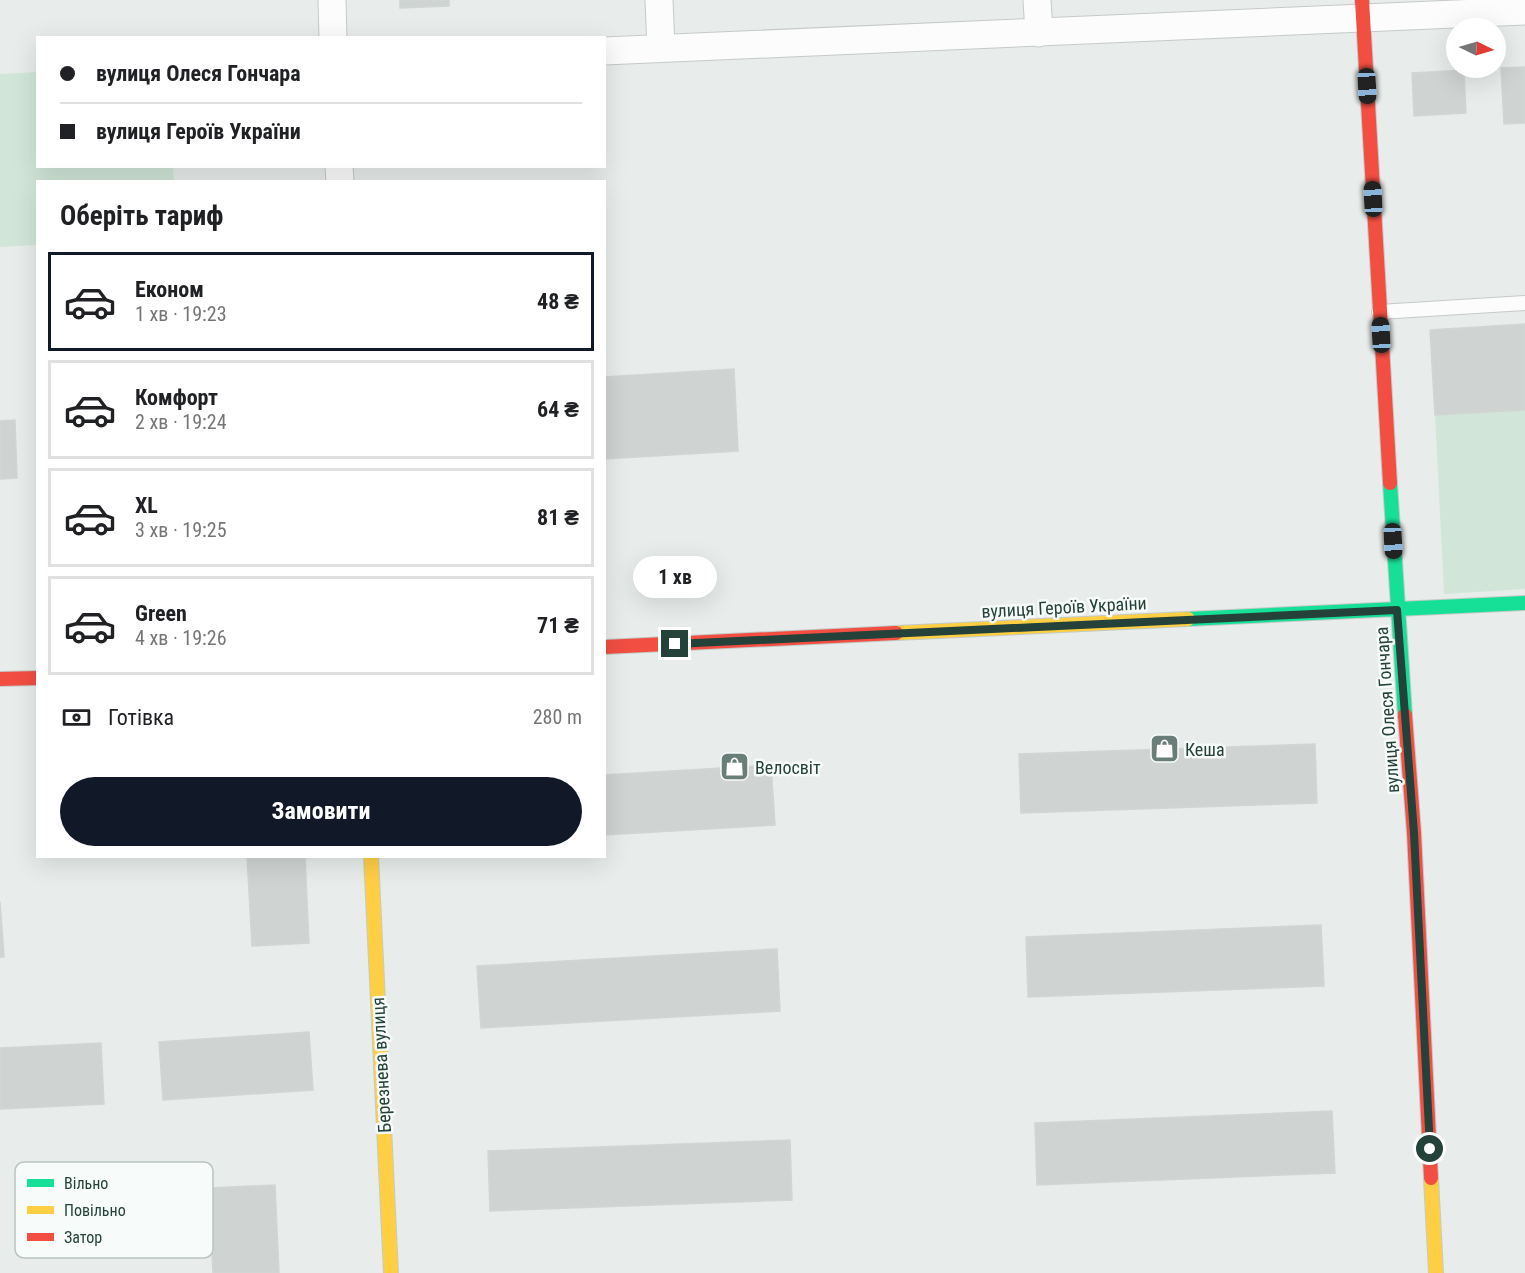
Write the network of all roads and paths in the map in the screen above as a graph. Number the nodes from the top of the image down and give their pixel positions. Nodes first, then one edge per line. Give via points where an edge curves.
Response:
1 (332, 0) edge
2 (659, 0) edge
3 (1037, 0) edge
4 (1362, 9) edge
5 (1525, 11) edge
6 (1039, 33) junction
7 (333, 36) edge
8 (661, 48) junction
9 (606, 51) edge
10 (1525, 303) edge
11 (1379, 312) junction
12 (1525, 603) edge
13 (1397, 610) junction
14 (606, 647) edge
15 (36, 678) edge
16 (0, 679) edge
17 (371, 858) edge
18 (391, 1273) edge
19 (1436, 1273) edge

1 - 7 street
2 - 8 street
3 - 6 street
4 - 5 street
4 - 6 street
4 - 11 street, вулиця Олеся Гончара
6 - 8 street
8 - 9 street
10 - 11 lane
11 - 13 street, вулиця Олеся Гончара
12 - 13 street, вулиця Героїв України
13 - 14 street, вулиця Героїв України
13 - 19 street, вулиця Олеся Гончара via 1414,833
15 - 16 street
17 - 18 street, Березнева вулиця

